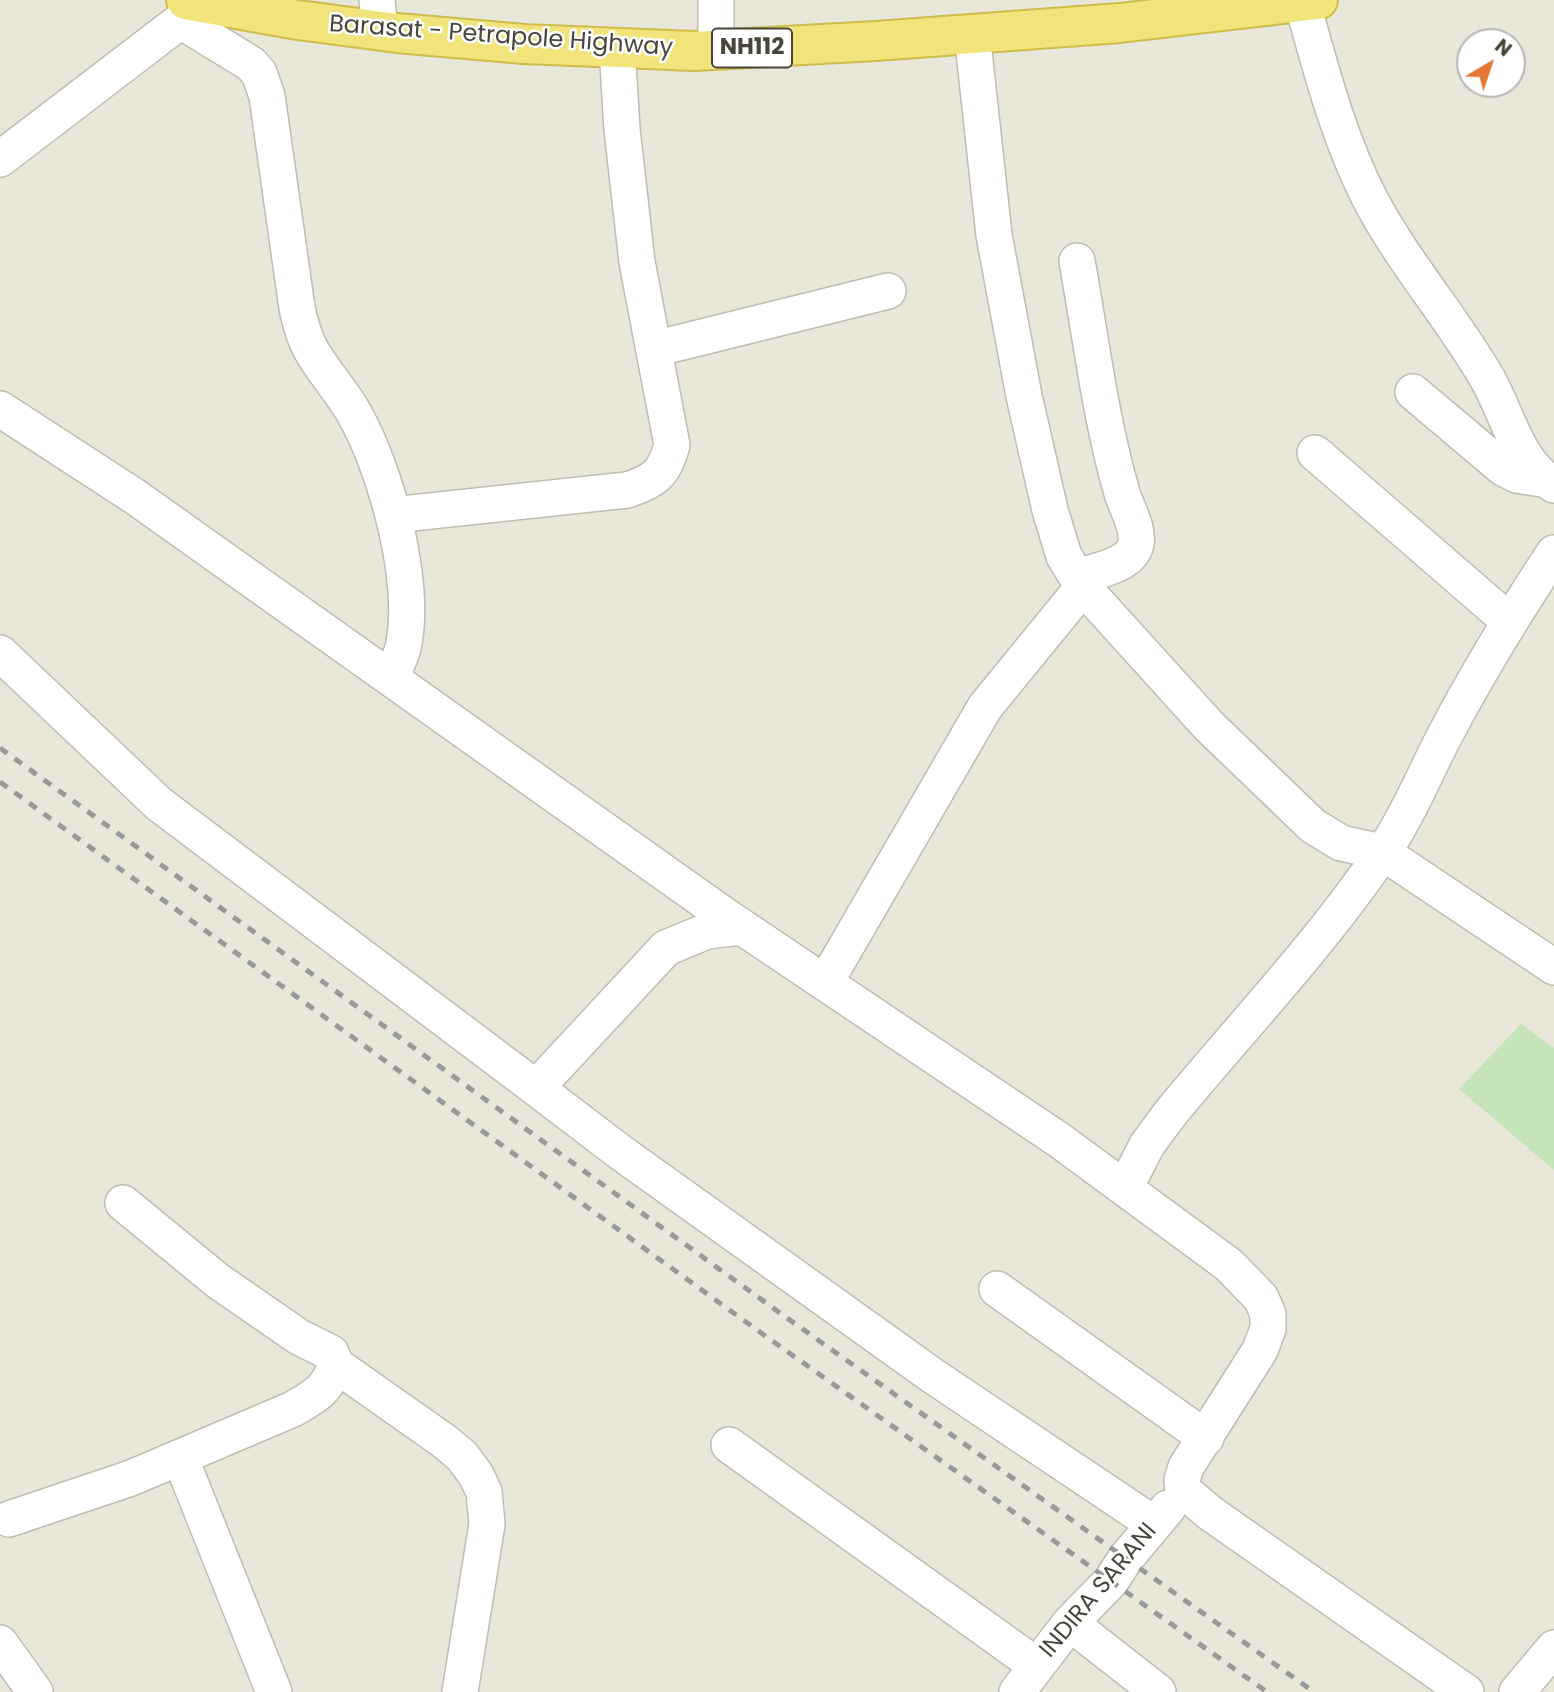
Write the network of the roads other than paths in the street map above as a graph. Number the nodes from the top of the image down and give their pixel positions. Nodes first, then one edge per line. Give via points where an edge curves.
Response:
1 (716, 0) edge
2 (1310, 1) edge
3 (190, 8) edge
4 (379, 16) edge
5 (972, 33) junction
6 (617, 48) junction
7 (716, 50) junction
8 (0, 159) edge
9 (1077, 261) dead end
10 (888, 291) dead end
11 (654, 349) junction
12 (1413, 392) dead end
13 (0, 409) edge
14 (1315, 453) dead end
15 (1550, 482) edge
16 (393, 515) junction
17 (1554, 553) edge
18 (1080, 582) junction
19 (1509, 621) junction
20 (0, 653) edge
21 (391, 678) junction
22 (1382, 852) junction
23 (741, 927) junction
24 (1554, 967) edge
25 (825, 983) junction
26 (536, 1088) junction
27 (1125, 1188) junction
28 (123, 1203) dead end
29 (997, 1289) dead end
30 (336, 1365) junction
31 (1206, 1438) junction
32 (729, 1445) dead end
33 (180, 1457) junction
34 (1183, 1490) junction
35 (3, 1514) edge
36 (1154, 1524) junction
37 (1070, 1623) junction
38 (0, 1643) edge
39 (1554, 1648) edge
40 (1027, 1679) edge
41 (468, 1690) edge
42 (35, 1692) edge
43 (274, 1692) edge
44 (1158, 1692) edge
45 (1466, 1692) edge
46 (1517, 1692) edge

1 - 7 street
2 - 5 highway, Barasat - Petrapole Highway / NH112 via 1120,23
2 - 15 street via 1330,103 1370,199 1466,342 1520,447 1534,469
3 - 4 highway, Barasat - Petrapole Highway / NH112
3 - 8 street
3 - 16 street via 259,73 267,96 303,332 363,431
4 - 6 highway, Barasat - Petrapole Highway / NH112 via 524,44
5 - 7 highway, Barasat - Petrapole Highway / NH112
5 - 18 street via 994,235 1024,396 1049,510 1064,556
6 - 7 highway, Barasat - Petrapole Highway / NH112
6 - 11 street via 636,248
9 - 18 street via 1108,436 1136,532 1136,545 1129,557
10 - 11 street
11 - 16 street via 672,445 660,474 647,483 627,490
12 - 15 street via 1503,468
13 - 21 street via 134,496
14 - 19 street
16 - 21 street via 405,618 403,648
17 - 19 street
18 - 22 street via 1209,726 1313,826 1341,843
18 - 25 street via 985,707
19 - 22 street
20 - 26 street via 159,804
21 - 23 street
22 - 24 street
22 - 27 street via 1329,927 1169,1115
23 - 25 street
23 - 26 street via 707,930 666,948
25 - 27 street
26 - 36 street via 933,1376
27 - 31 street via 1229,1265 1261,1298 1268,1314 1260,1350
28 - 30 street via 218,1281 299,1337 331,1353
29 - 31 street
30 - 33 street via 330,1381 310,1400
30 - 41 street via 462,1456 484,1492 487,1524
31 - 34 street via 1186,1467
32 - 40 street
33 - 35 street via 131,1478
33 - 43 street
34 - 36 street, INDIRA SARANI
34 - 45 street
36 - 37 street, INDIRA SARANI via 1111,1581
37 - 40 street, INDIRA SARANI
37 - 44 street
38 - 42 street
39 - 46 street

